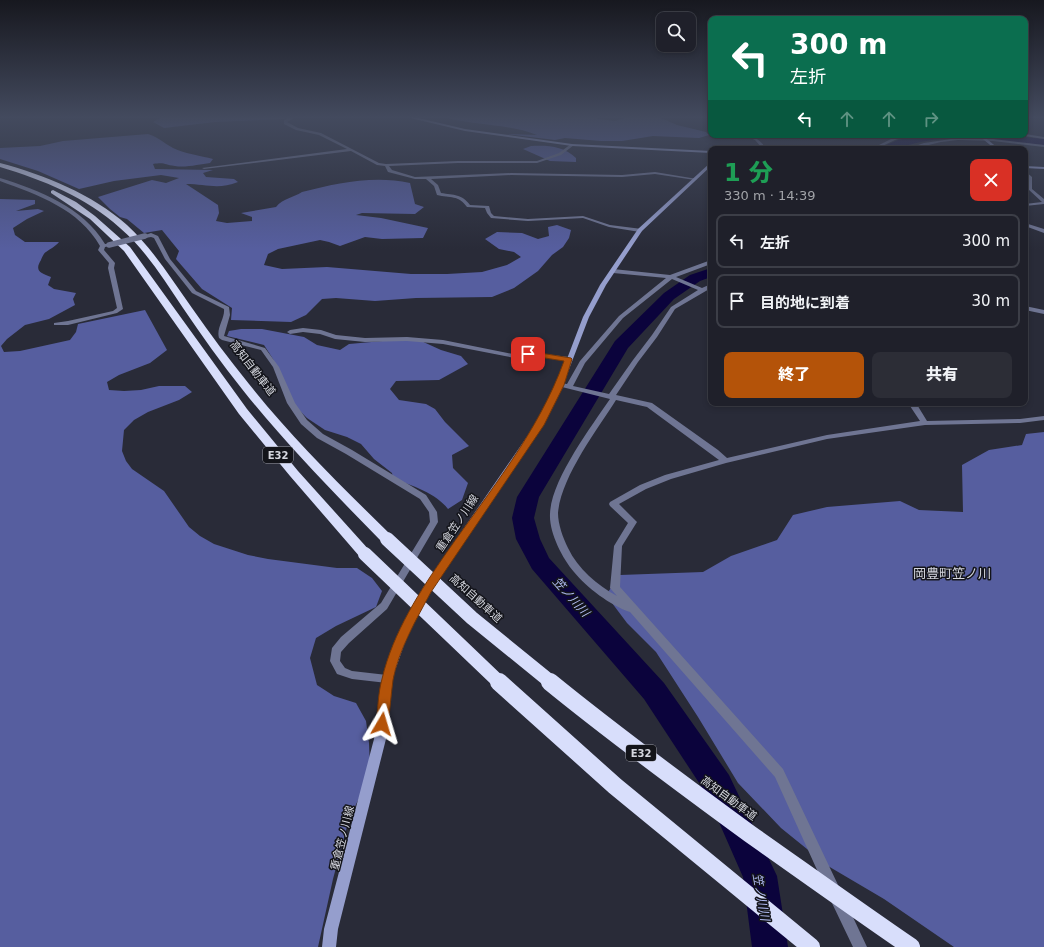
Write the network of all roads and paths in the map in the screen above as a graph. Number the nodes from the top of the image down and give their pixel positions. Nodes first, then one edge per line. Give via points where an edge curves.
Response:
1 (268, 160) edge
2 (371, 160) edge
3 (542, 160) edge
4 (0, 165) edge
5 (386, 165) junction
6 (708, 167) edge
7 (1028, 167) edge
8 (204, 168) dead end
9 (1044, 168) edge
10 (0, 172) edge
11 (1028, 175) edge
12 (428, 178) junction
13 (0, 179) edge
14 (694, 179) junction
15 (1044, 202) edge
16 (1028, 205) edge
17 (1028, 225) edge
18 (640, 230) junction
19 (1044, 231) edge
20 (103, 246) junction
21 (708, 263) edge
22 (613, 271) junction
23 (672, 278) junction
24 (708, 287) edge
25 (701, 289) junction
26 (1028, 309) edge
27 (1044, 312) edge
28 (56, 324) dead end
29 (290, 332) dead end
30 (569, 359) junction
31 (560, 385) junction
32 (572, 388) junction
33 (610, 397) junction
34 (914, 406) edge
35 (1044, 418) edge
36 (925, 423) junction
37 (725, 461) junction
38 (638, 613) junction
39 (387, 679) junction
40 (329, 947) edge
41 (811, 947) edge
42 (860, 947) edge
43 (911, 947) edge

1 - 8 street
2 - 5 street
3 - 5 street
4 - 43 highway, 高知自動車道 / E32, bridge via 54,184 102,210 123,226 161,269 190,312 277,425 387,539 472,618 583,709 702,799
5 - 12 street via 396,174
6 - 14 main road, 重倉笠ノ川線
7 - 9 main road
10 - 41 highway, E32, bridge via 44,188 89,213 104,226 127,249 260,434 365,554 552,731
11 - 15 street via 1030,188
12 - 14 street via 511,174 622,176 655,173
12 - 18 street via 436,185 439,194 464,199 469,206 487,207 493,217 528,220 583,217 609,226
13 - 20 street via 44,195 57,203 90,228
14 - 18 main road, 重倉笠ノ川線
15 - 16 street
17 - 19 street
18 - 22 main road, 重倉笠ノ川線
20 - 28 street via 101,250 112,263 120,309
20 - 39 street, bridge via 145,236 156,237 168,259 194,292 227,308 221,337 262,350 276,368 291,403 304,422 320,436 423,497 432,512 434,522 384,606 336,651 335,661 341,671 352,675
21 - 23 street
22 - 23 street
22 - 30 main road, 重倉笠ノ川線 via 586,317
23 - 25 street
23 - 32 street via 621,317 582,362
24 - 25 street
25 - 33 street via 673,308
26 - 27 street
29 - 30 street via 303,330 365,340 436,341 525,358 528,354
30 - 31 main road, 重倉笠ノ川線
31 - 32 street
31 - 39 main road, 重倉笠ノ川線 via 539,425 427,589 399,644
32 - 33 street
33 - 37 street via 649,405
33 - 38 street via 565,477 554,514 565,554 577,570 594,586
34 - 36 street
35 - 36 street
36 - 37 street via 827,437
37 - 38 street via 668,476 613,504 632,522 618,546 615,588
38 - 42 street via 779,773
39 - 40 main road, 重倉笠ノ川線 via 380,739 331,929

